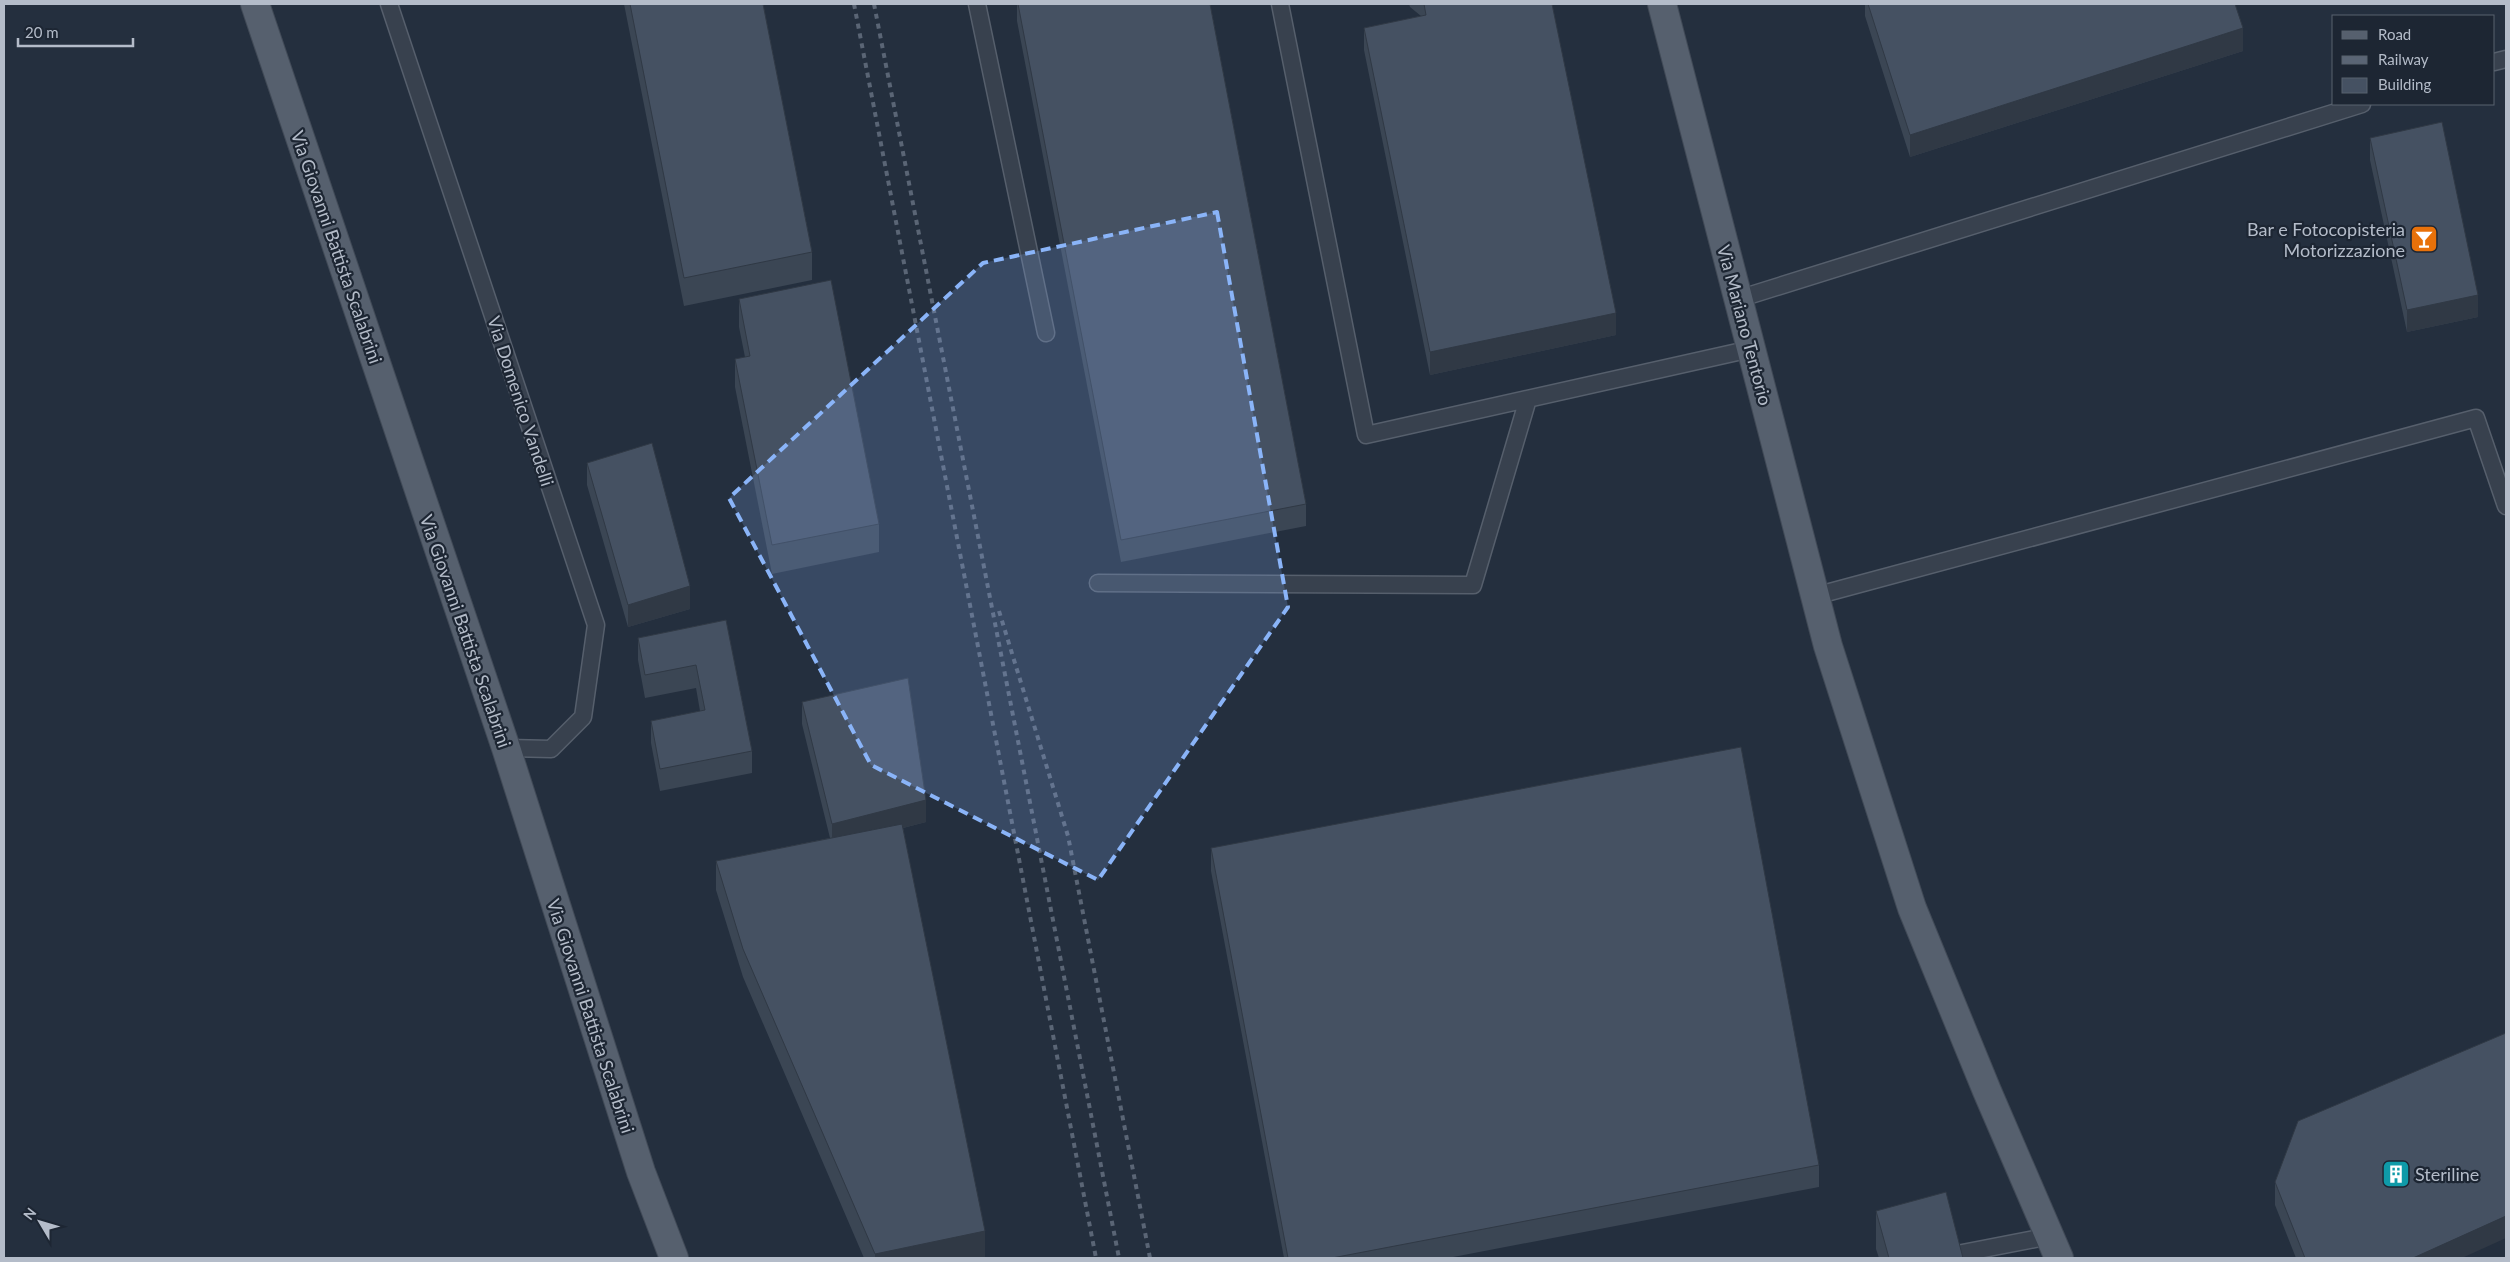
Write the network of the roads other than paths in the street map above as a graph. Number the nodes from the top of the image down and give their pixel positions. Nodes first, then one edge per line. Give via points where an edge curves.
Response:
1 (255, 4) edge
2 (389, 4) edge
3 (977, 4) edge
4 (1280, 4) edge
5 (1662, 4) edge
6 (2359, 105) edge
7 (1738, 300) junction
8 (1046, 333) dead end
9 (1751, 349) junction
10 (1528, 399) junction
11 (2506, 506) edge
12 (1098, 583) dead end
13 (1815, 596) junction
14 (506, 748) junction
15 (2054, 1247) edge
16 (1952, 1255) edge
17 (674, 1258) edge

1 - 14 main road, Via Giovanni Battista Scalabrini
2 - 14 lane, Via Domenico Vandelli via 596,625 583,717 551,749
3 - 8 lane
4 - 10 lane via 1366,434
5 - 7 main road, Via Mariano Tentorio
6 - 7 lane
7 - 9 main road, Via Mariano Tentorio
9 - 10 lane
9 - 13 main road, Via Mariano Tentorio
10 - 12 lane via 1472,585
11 - 13 lane via 2476,418
13 - 15 main road, Via Mariano Tentorio via 1912,908
14 - 17 main road, Via Giovanni Battista Scalabrini via 641,1172
15 - 16 lane

